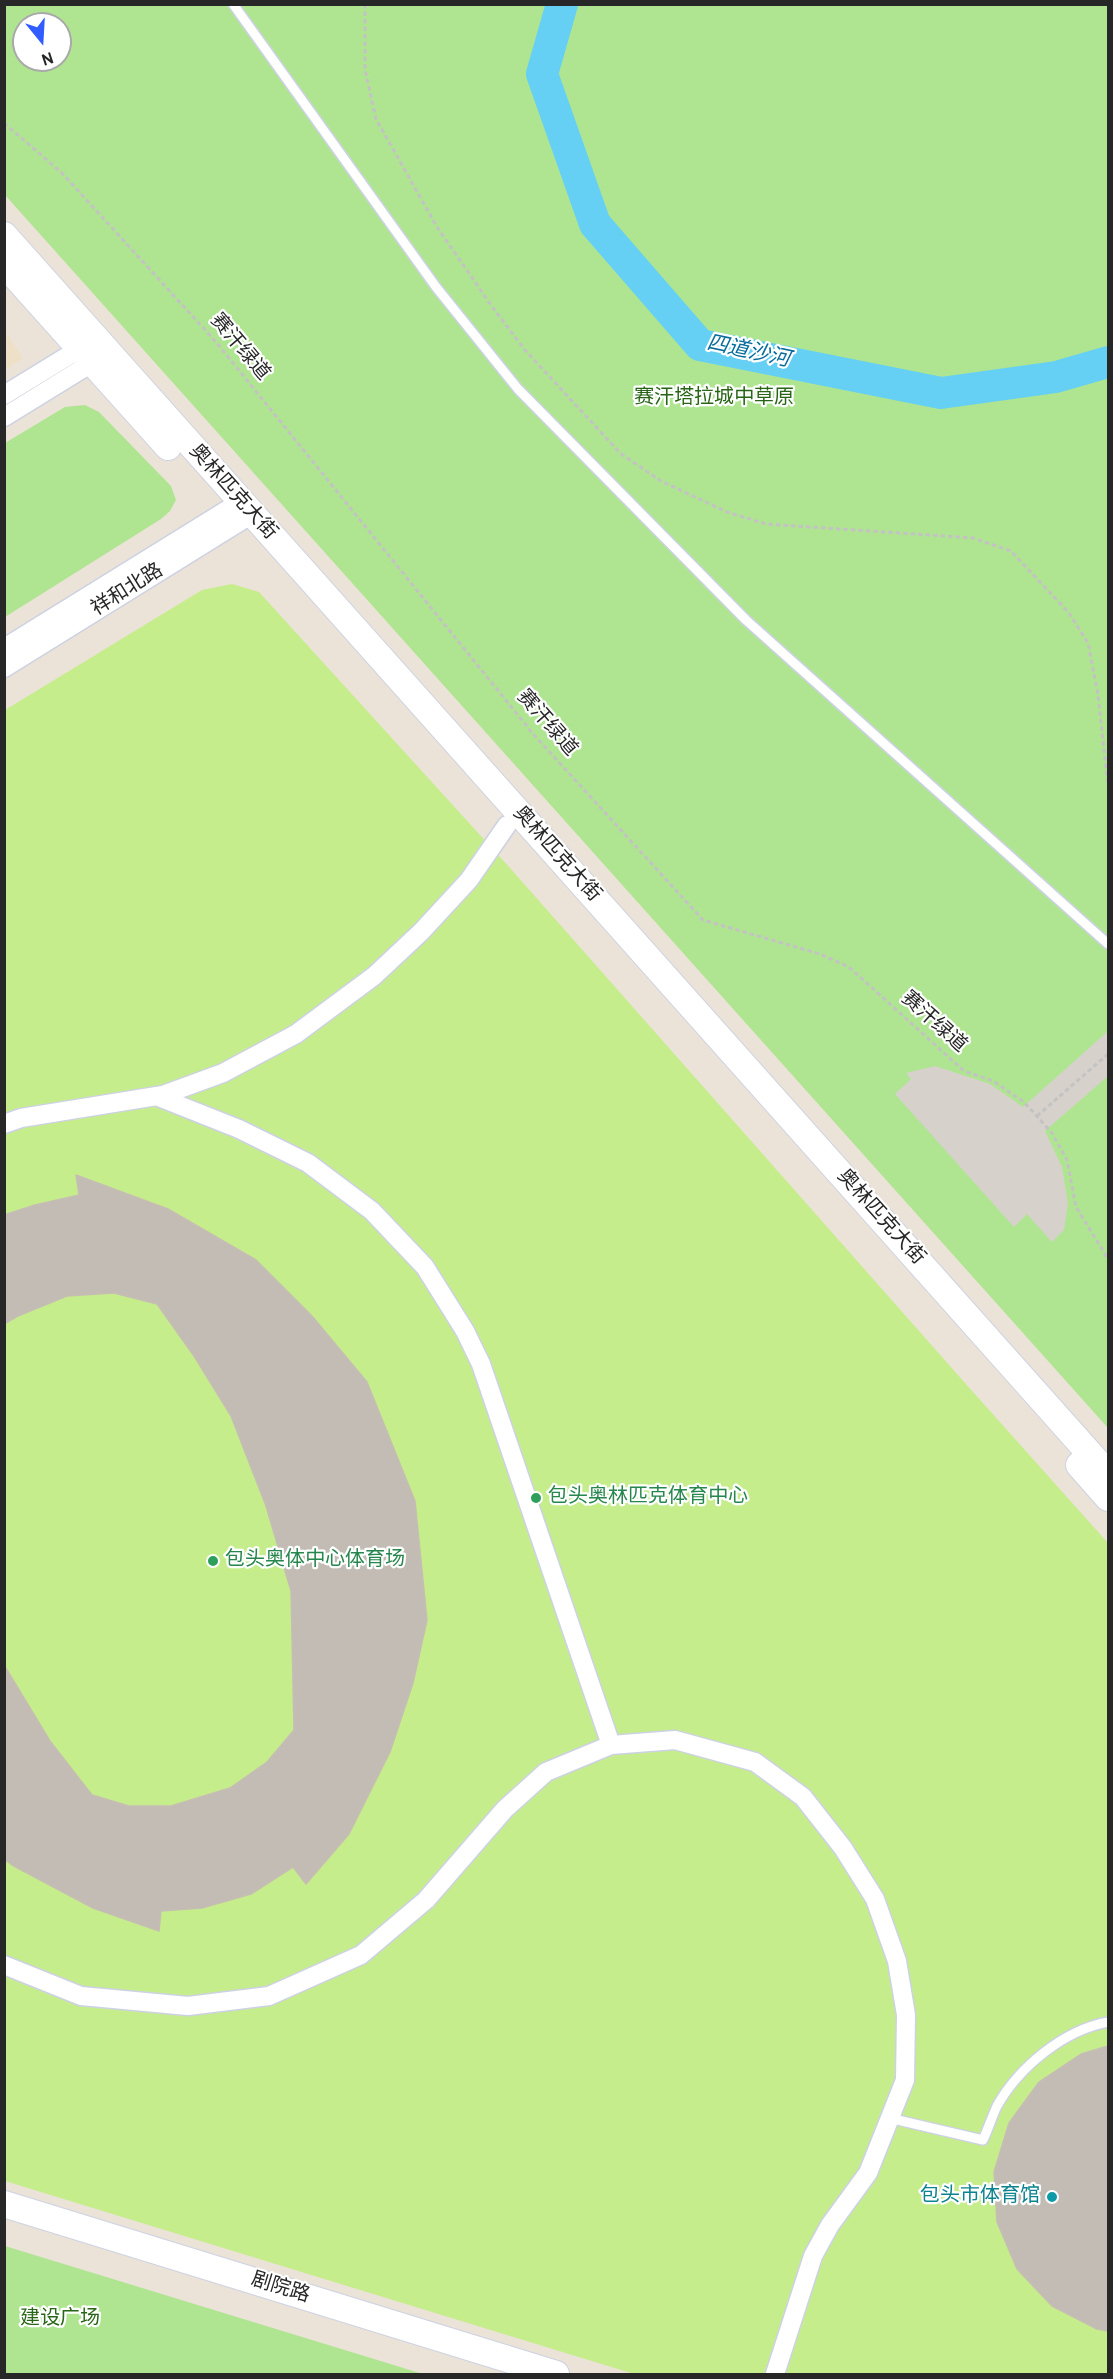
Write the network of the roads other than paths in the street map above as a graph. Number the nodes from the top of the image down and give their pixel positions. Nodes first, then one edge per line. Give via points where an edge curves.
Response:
1 (233, 4) edge
2 (6, 246) edge
3 (94, 350) junction
4 (4, 395) edge
5 (4, 417) edge
6 (239, 513) junction
7 (4, 648) edge
8 (4, 668) edge
9 (507, 825) junction
10 (1108, 944) edge
11 (156, 1096) junction
12 (4, 1124) edge
13 (1108, 1474) edge
14 (1108, 1498) edge
15 (611, 1745) junction
16 (4, 1965) edge
17 (1108, 2022) edge
18 (890, 2118) junction
19 (4, 2204) edge
20 (4, 2222) edge
21 (499, 2374) edge
22 (556, 2374) edge
23 (775, 2374) edge

1 - 10 lane via 436,287 518,389 746,620
2 - 3 main road, 奥林匹克大街
3 - 4 street
3 - 5 street
3 - 6 main road, 奥林匹克大街
6 - 7 street, 祥和北路
6 - 8 street, 祥和北路
6 - 9 main road, 奥林匹克大街
6 - 13 main road, 奥林匹克大街
9 - 11 street via 469,880 374,975 296,1034 223,1073
9 - 14 main road, 奥林匹克大街
11 - 12 street
11 - 15 street via 239,1129 308,1163 372,1211 425,1267 481,1364
15 - 16 street via 546,1772 505,1809 426,1900 361,1955 269,1996 188,2006 81,1996
15 - 18 street via 675,1740 754,1762 802,1797 843,1848 875,1899 897,1961 906,2015 905,2080
17 - 18 lane via 1071,2036 1019,2076 998,2106 983,2140
18 - 23 street via 868,2173 813,2256
19 - 22 main road, 剧院路
20 - 21 main road, 剧院路

